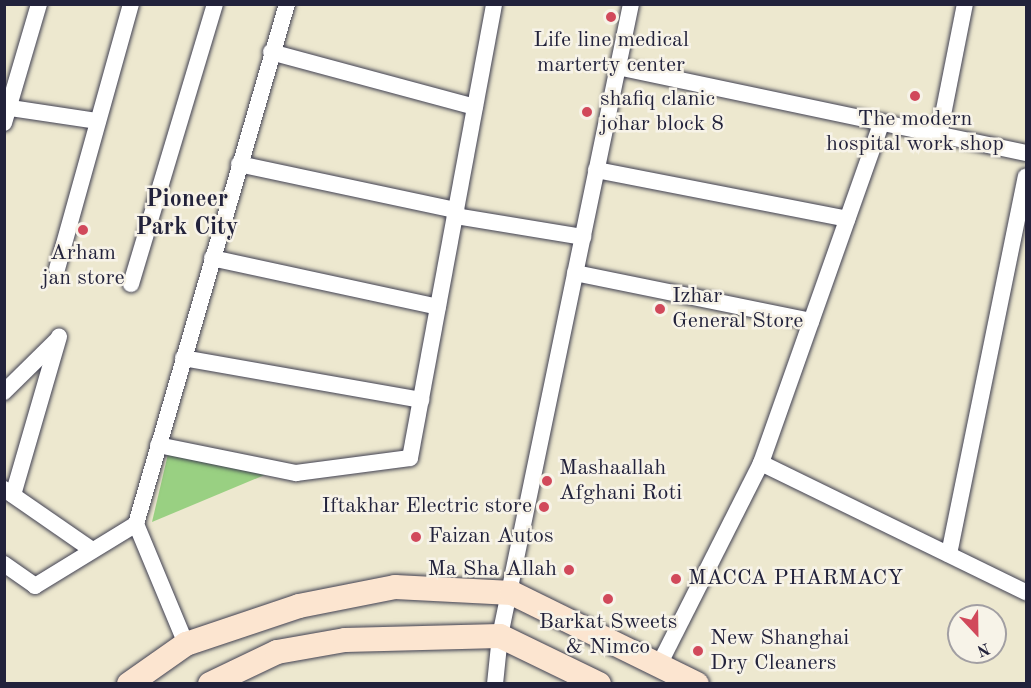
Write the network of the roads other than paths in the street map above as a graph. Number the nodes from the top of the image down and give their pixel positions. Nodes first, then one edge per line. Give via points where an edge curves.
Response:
1 (39, 4) edge
2 (131, 4) edge
3 (215, 4) edge
4 (287, 4) edge
5 (494, 4) edge
6 (632, 4) edge
7 (965, 4) edge
8 (271, 52) junction
9 (618, 67) junction
10 (475, 107) junction
11 (6, 113) edge
12 (98, 121) junction
13 (882, 122) junction
14 (939, 135) junction
15 (1026, 153) edge
16 (239, 164) junction
17 (596, 170) junction
18 (1026, 177) edge
19 (456, 213) junction
20 (847, 219) junction
21 (582, 237) junction
22 (212, 258) junction
23 (57, 269) dead end
24 (575, 273) junction
25 (131, 284) dead end
26 (438, 307) junction
27 (811, 321) junction
28 (183, 358) junction
29 (4, 392) edge
30 (421, 400) junction
31 (158, 445) junction
32 (761, 463) junction
33 (9, 492) edge
34 (136, 524) junction
35 (92, 550) junction
36 (949, 554) junction
37 (4, 564) edge
38 (1026, 592) edge
39 (512, 593) junction
40 (500, 636) junction
41 (186, 644) junction
42 (658, 665) junction
43 (214, 682) edge
44 (129, 684) edge
45 (495, 684) edge
46 (599, 684) edge
47 (697, 684) edge

1 - 11 street
2 - 12 street
3 - 25 street
4 - 8 street
5 - 10 street
6 - 9 street
7 - 14 street
8 - 10 street
8 - 16 street
9 - 13 street
9 - 17 street
10 - 19 street
11 - 12 street
12 - 23 street
13 - 14 street
13 - 20 street
14 - 15 street
16 - 19 street
16 - 22 street
17 - 20 street
17 - 21 street
18 - 36 street
19 - 21 street
19 - 26 street
20 - 27 street
21 - 24 street
22 - 26 street
22 - 28 street
24 - 27 street
24 - 39 street
26 - 30 street
27 - 32 street
28 - 30 street
28 - 31 street
29 - 33 street via 59,337
30 - 31 street via 410,458 296,473
31 - 34 street
32 - 36 street
32 - 42 street
33 - 35 street
34 - 35 street
34 - 41 street
35 - 37 street via 34,586
36 - 38 street
39 - 40 street
39 - 41 main road via 395,587 299,606
39 - 42 main road
40 - 43 main road via 345,640 277,652
40 - 45 street
40 - 46 main road
41 - 44 main road
42 - 47 main road

